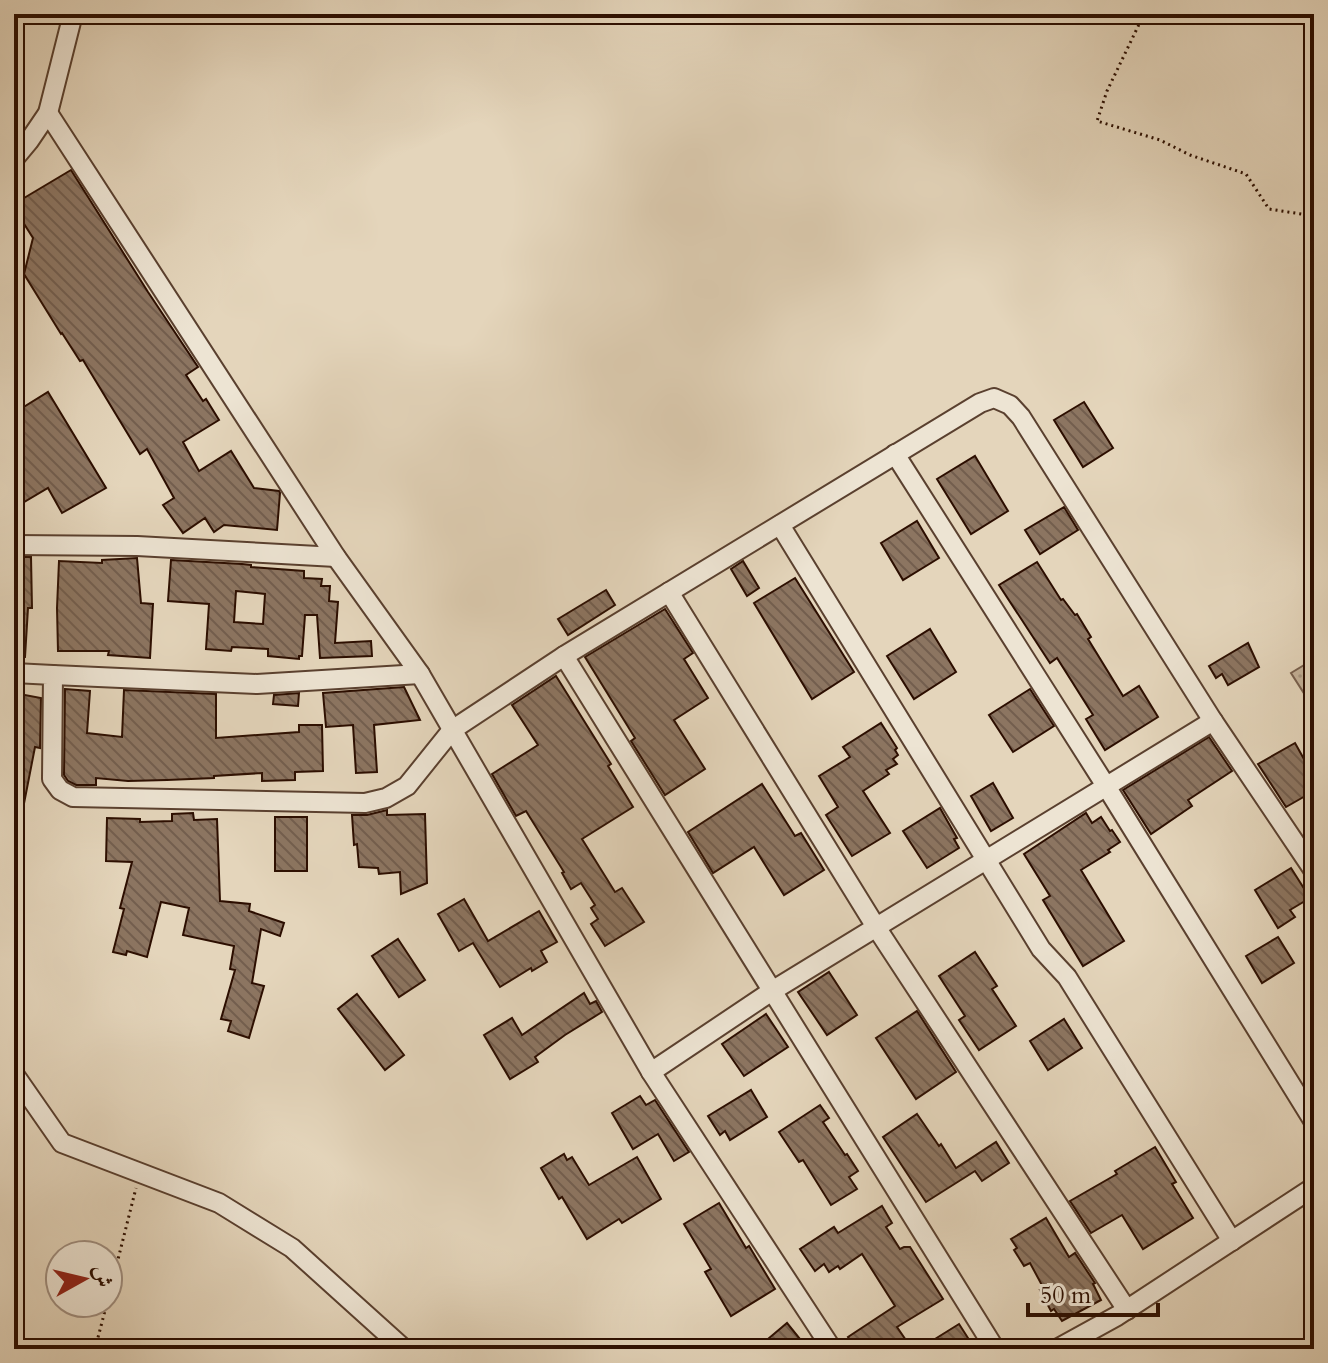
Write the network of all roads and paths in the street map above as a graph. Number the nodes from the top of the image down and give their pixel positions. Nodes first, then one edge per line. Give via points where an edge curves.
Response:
1 (73, 14) edge
2 (1144, 14) edge
3 (48, 113) junction
4 (14, 159) edge
5 (1314, 216) edge
6 (895, 454) junction
7 (780, 525) junction
8 (14, 545) edge
9 (336, 557) junction
10 (669, 592) junction
11 (564, 656) junction
12 (14, 673) edge
13 (420, 674) junction
14 (53, 675) junction
15 (1213, 721) junction
16 (452, 730) junction
17 (1106, 786) junction
18 (985, 861) junction
19 (1314, 871) edge
20 (876, 927) junction
21 (772, 991) junction
22 (651, 1072) junction
23 (14, 1074) edge
24 (1314, 1122) edge
25 (140, 1172) junction
26 (1314, 1187) edge
27 (123, 1239) edge
28 (1232, 1241) junction
29 (1127, 1310) junction
30 (103, 1319) edge
31 (95, 1349) edge
32 (404, 1349) edge
33 (832, 1349) edge
34 (995, 1349) edge
35 (1057, 1349) edge

1 - 3 street
2 - 5 path via 1097,121 1246,174 1269,209
3 - 4 street
3 - 9 street
6 - 7 street
6 - 15 street via 980,403 994,398 1010,405
6 - 17 street
7 - 10 street
7 - 18 street
8 - 9 street
9 - 13 street
10 - 11 street
10 - 20 street
11 - 16 street
11 - 21 street
12 - 14 street
13 - 14 street via 257,684
13 - 16 street
14 - 16 street via 52,779 73,797 365,803 407,786
15 - 17 street
15 - 19 street
16 - 22 street
17 - 18 street
17 - 24 street
18 - 20 street
18 - 28 street via 1041,949 1067,977
20 - 21 street
20 - 29 street
21 - 22 street
21 - 34 street
22 - 33 street
23 - 25 street via 62,1143
25 - 27 path
25 - 32 street via 219,1203 292,1248
26 - 28 street
28 - 29 street
29 - 35 street
30 - 31 path

